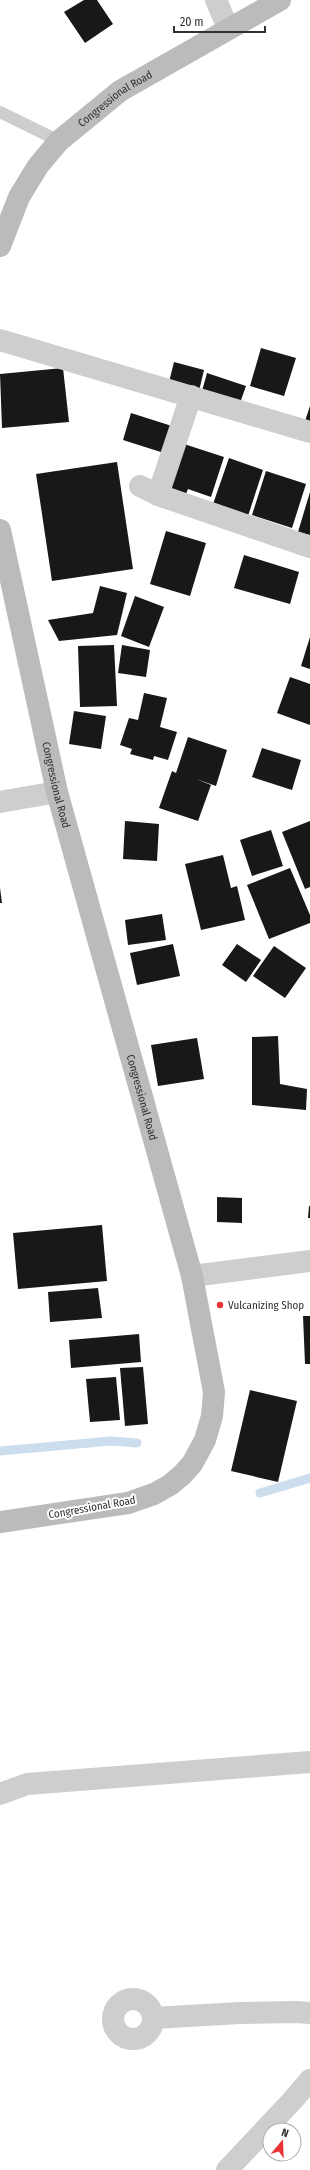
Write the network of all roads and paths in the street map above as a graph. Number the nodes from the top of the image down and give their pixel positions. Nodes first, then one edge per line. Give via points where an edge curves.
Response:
1 (216, 0) edge
2 (280, 0) edge
3 (228, 28) junction
4 (0, 112) edge
5 (59, 141) junction
6 (0, 246) edge
7 (0, 340) edge
8 (191, 396) junction
9 (310, 432) edge
10 (0, 530) edge
11 (310, 547) edge
12 (58, 792) junction
13 (0, 802) edge
14 (310, 1261) edge
15 (192, 1276) junction
16 (0, 1522) edge
17 (310, 1762) edge
18 (0, 1794) edge
19 (310, 2013) edge
20 (153, 2018) dead end
21 (310, 2080) edge
22 (227, 2170) edge

1 - 3 street
2 - 3 main road, Congressional Road
3 - 5 main road, Congressional Road via 120,91
4 - 5 lane
5 - 6 main road, Congressional Road via 38,166 19,197
7 - 8 street
8 - 9 street
8 - 11 street via 149,490
10 - 12 main road, Congressional Road
12 - 13 street
12 - 15 main road, Congressional Road
14 - 15 street
15 - 16 main road, Congressional Road via 214,1392 212,1416 205,1440 192,1464 170,1485 128,1504
17 - 18 street via 28,1784
19 - 20 street
21 - 22 street

